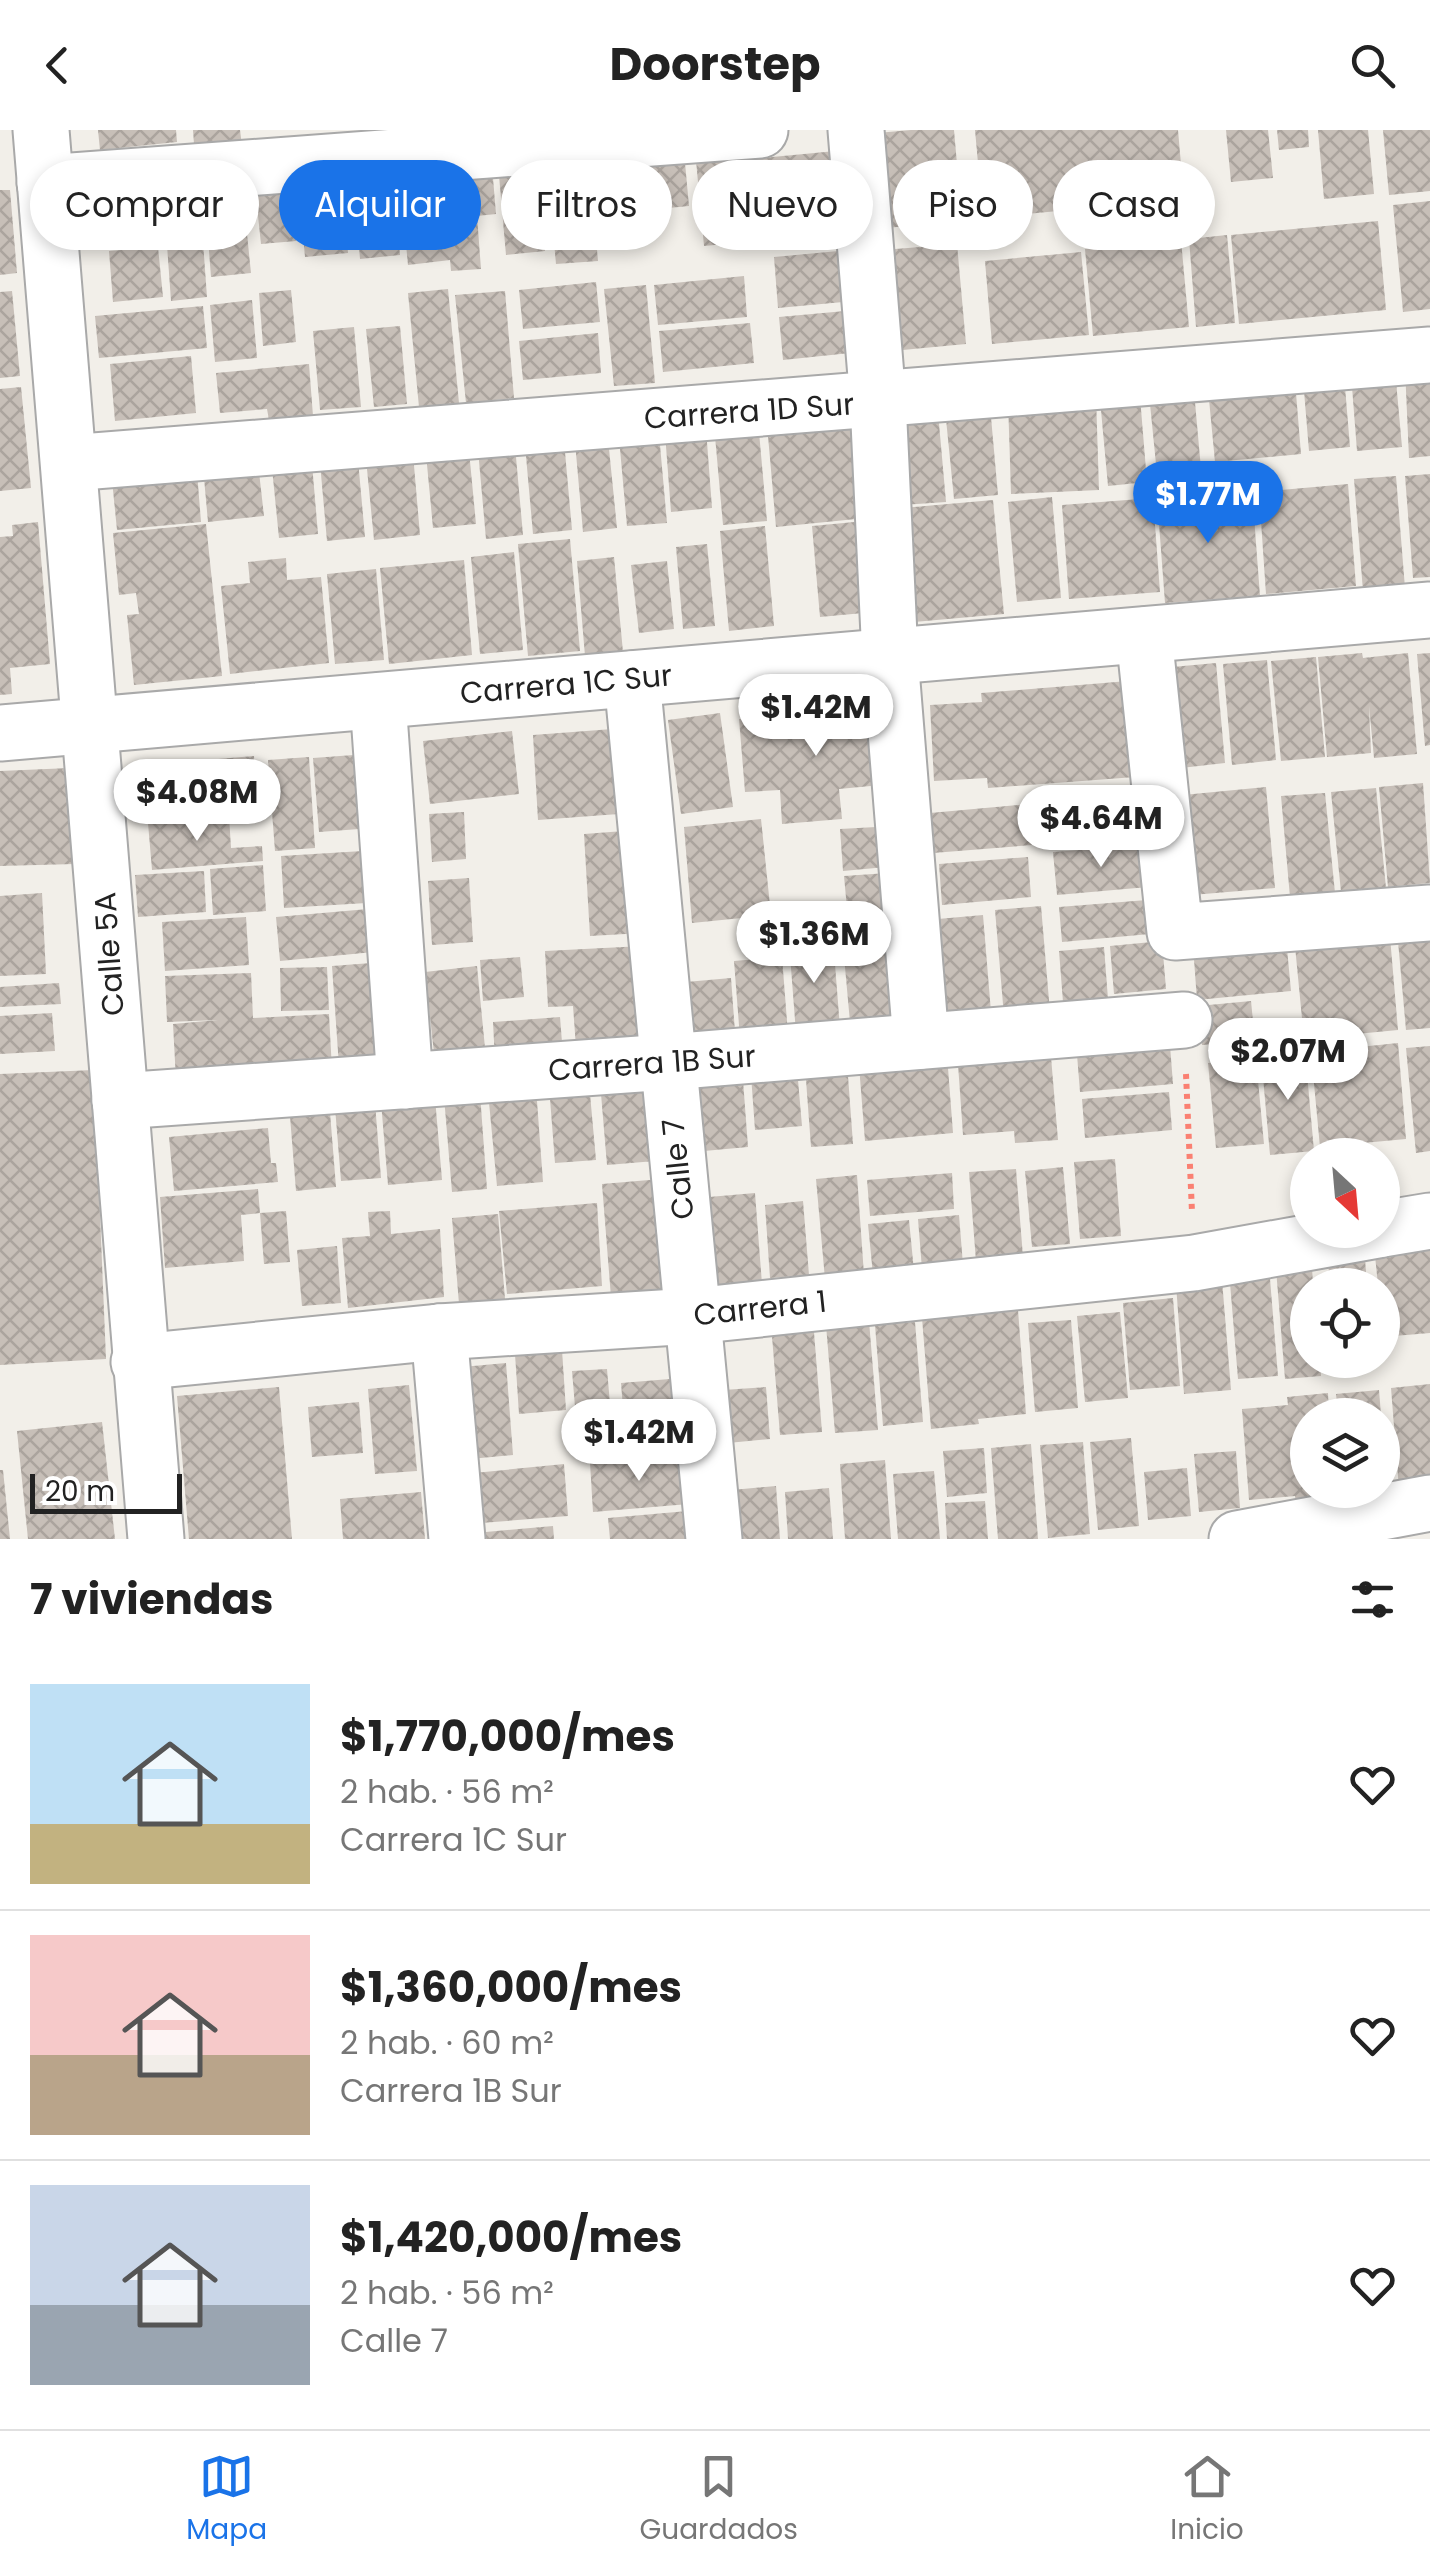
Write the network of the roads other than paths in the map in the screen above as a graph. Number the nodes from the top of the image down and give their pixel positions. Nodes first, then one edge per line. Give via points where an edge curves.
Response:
1 (760, 130) edge
2 (856, 130) edge
3 (43, 156) edge
4 (1430, 355) edge
5 (878, 401) junction
6 (69, 463) junction
7 (1430, 610) edge
8 (1144, 634) junction
9 (890, 656) junction
10 (632, 678) junction
11 (378, 701) junction
12 (92, 725) junction
13 (0, 733) edge
14 (1430, 914) edge
15 (1184, 1020) road end
16 (921, 1041) junction
17 (668, 1062) junction
18 (405, 1081) junction
19 (120, 1101) junction
20 (1430, 1221) edge
21 (1400, 1226) edge
22 (1290, 1246) edge
23 (692, 1316) junction
24 (440, 1332) junction
25 (139, 1362) junction
26 (1430, 1503) edge
27 (156, 1539) edge
28 (457, 1539) edge
29 (714, 1539) edge
30 (1237, 1539) edge

1 - 3 street
2 - 5 street
3 - 6 street, Calle 5A
4 - 5 street, Carrera 1D Sur
5 - 6 street, Carrera 1D Sur
5 - 9 street
6 - 12 street, Calle 5A
7 - 8 street, Carrera 1C Sur
8 - 9 street, Carrera 1C Sur
8 - 14 street via 1175,932
9 - 10 street, Carrera 1C Sur
9 - 16 street
10 - 11 street, Carrera 1C Sur
10 - 17 street, Calle 7
11 - 12 street, Carrera 1C Sur
11 - 18 street
12 - 13 street, Carrera 1C Sur
12 - 19 street, Calle 5A
15 - 16 street, Carrera 1B Sur
16 - 17 street, Carrera 1B Sur
17 - 18 street, Carrera 1B Sur
17 - 23 street, Calle 7
18 - 19 street, Carrera 1B Sur
19 - 25 street, Calle 5A
20 - 21 street, Carrera 1
22 - 23 street, Carrera 1 via 1194,1263
23 - 24 street, Carrera 1
23 - 29 street, Calle 7
24 - 25 street, Carrera 1
24 - 28 street
25 - 27 street, Calle 5A
26 - 30 street

